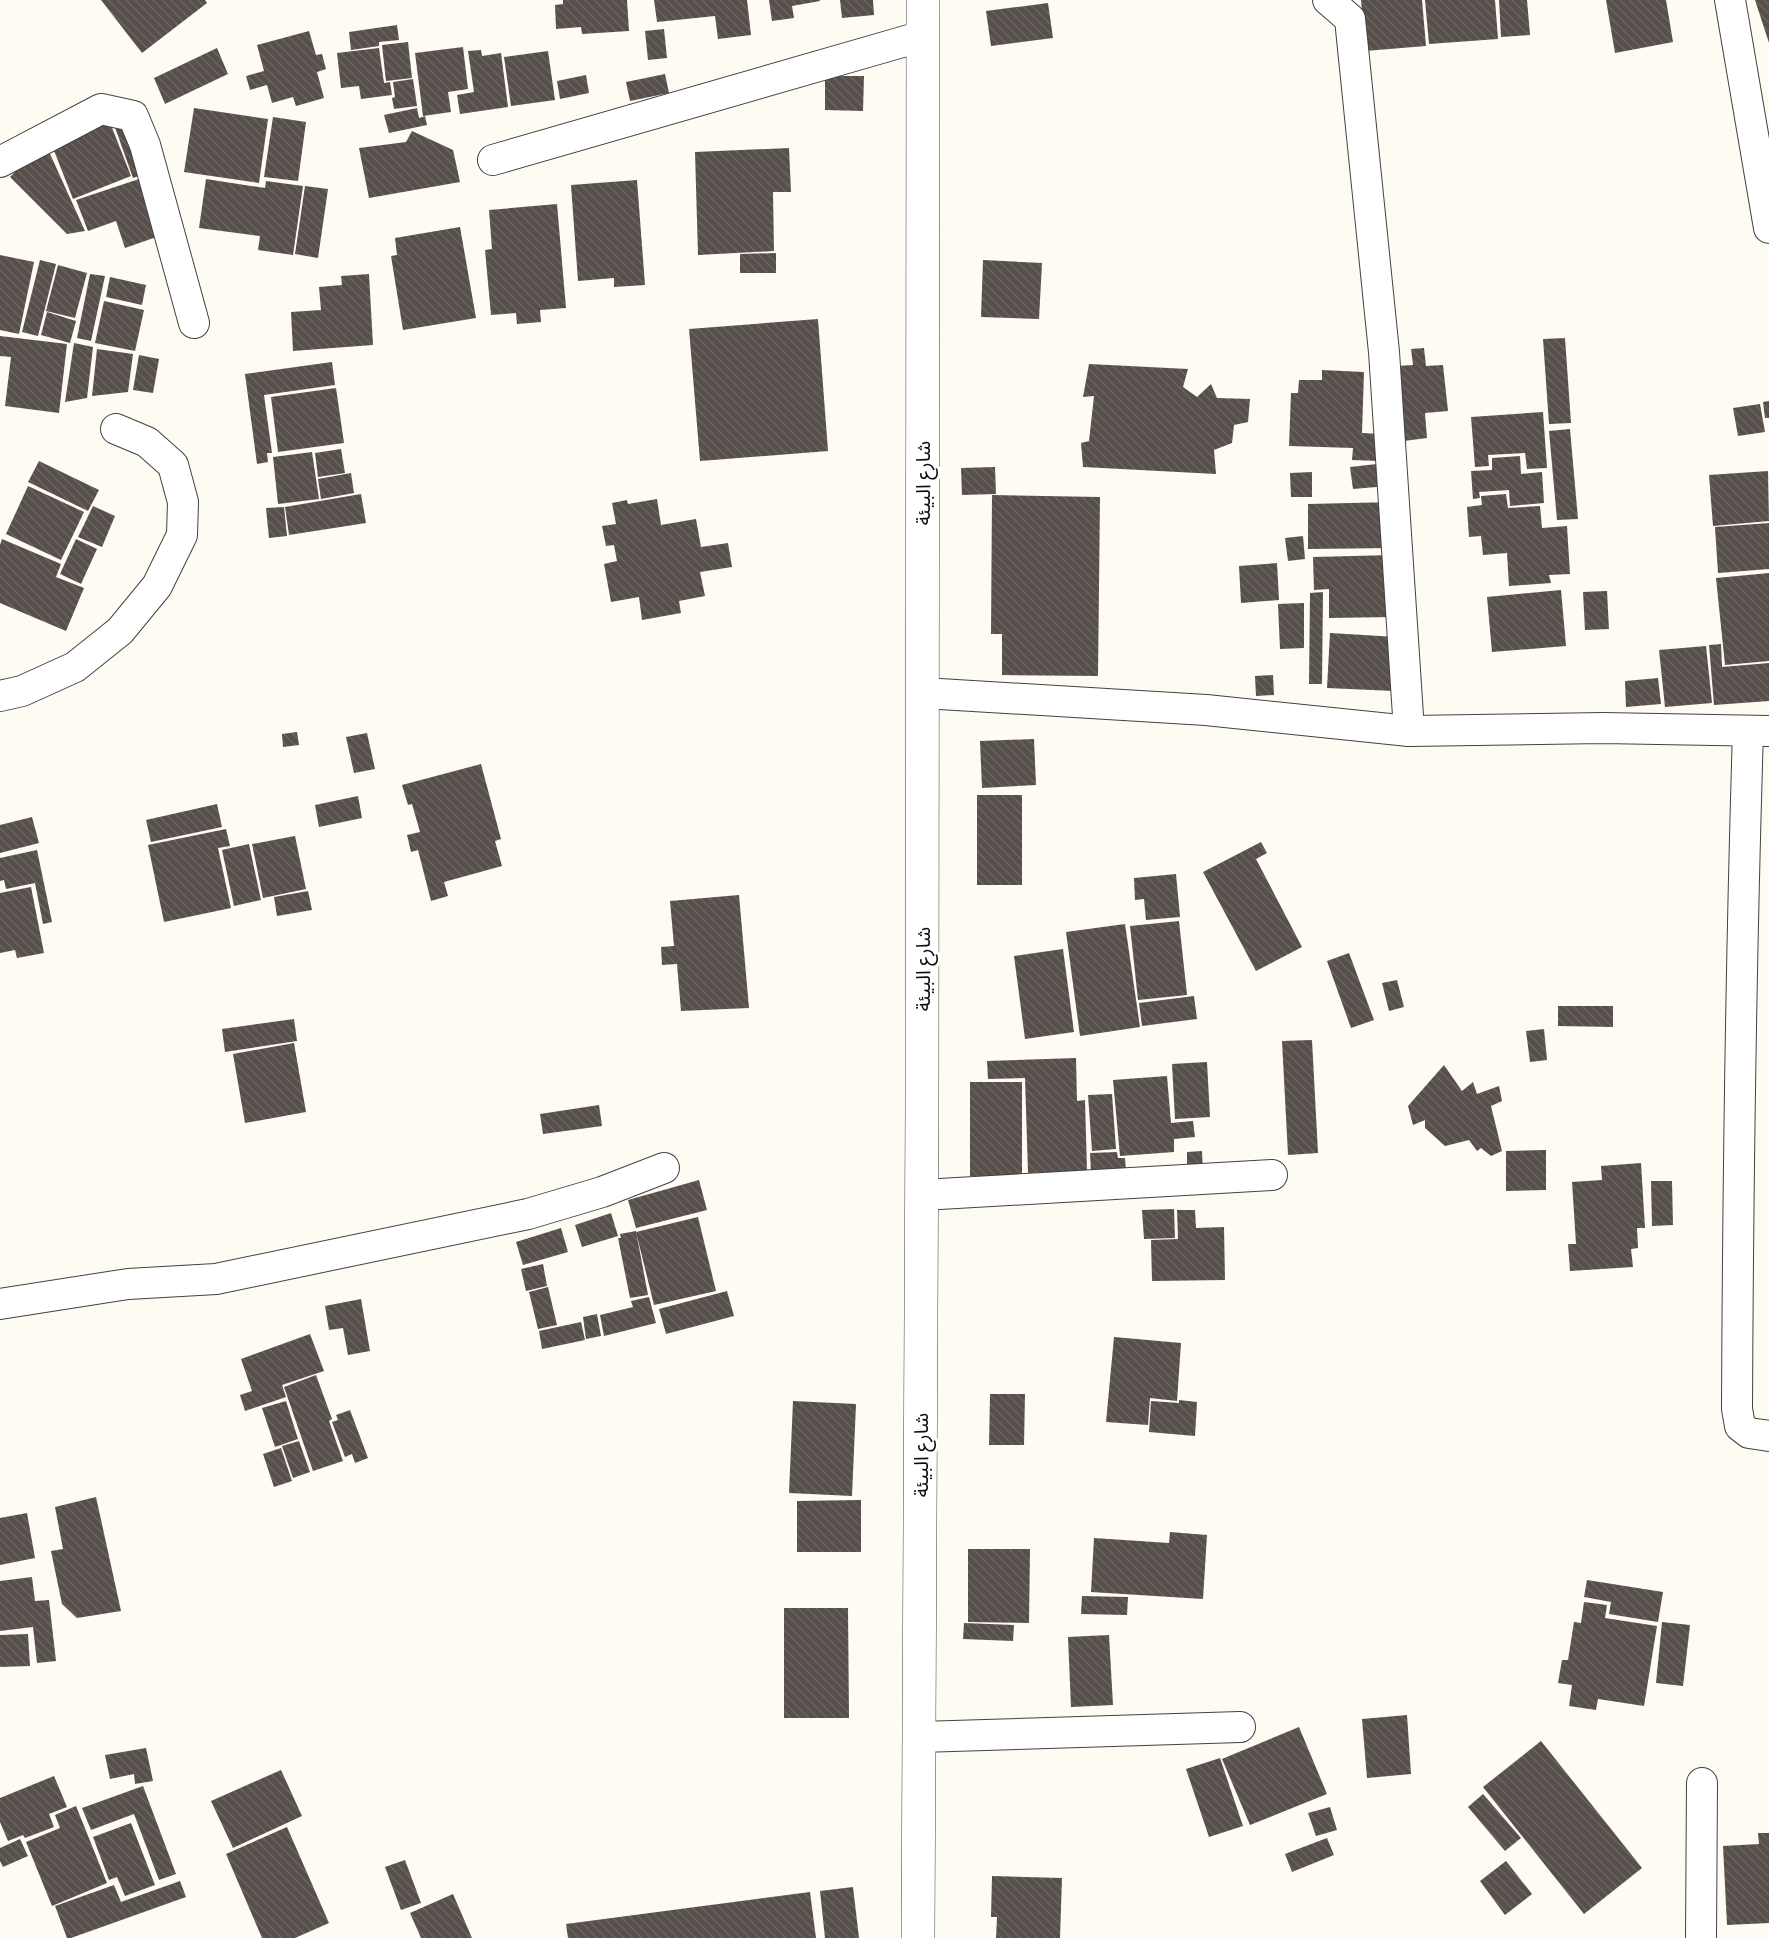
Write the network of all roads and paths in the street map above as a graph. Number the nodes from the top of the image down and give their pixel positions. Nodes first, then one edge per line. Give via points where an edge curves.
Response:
1 (923, 0) edge
2 (1328, 0) edge
3 (1730, 0) edge
4 (922, 36) junction
5 (493, 160) dead end
6 (0, 162) edge
7 (1769, 228) edge
8 (194, 323) dead end
9 (116, 429) dead end
10 (923, 693) junction
11 (0, 696) edge
12 (1408, 731) junction
13 (1759, 731) edge
14 (664, 1167) dead end
15 (1272, 1175) dead end
16 (922, 1195) junction
17 (0, 1304) edge
18 (1769, 1436) edge
19 (1240, 1727) dead end
20 (920, 1737) junction
21 (1702, 1783) dead end
22 (918, 1938) edge
23 (1701, 1938) edge

1 - 4 street, شارع البيئة
2 - 12 street via 1350,20 1384,352
3 - 7 street
4 - 5 street
4 - 10 street, شارع البيئة
6 - 8 street via 101,109 133,116 145,145
9 - 11 street via 147,442 173,465 183,502 183,535 157,586 120,631 75,667 22,691
10 - 12 street via 1206,710
10 - 16 street, شارع البيئة
12 - 13 street via 1603,728
13 - 18 street via 1741,933 1737,1409 1740,1426 1749,1433
14 - 17 street via 602,1192 528,1214 216,1279 128,1284
15 - 16 street
16 - 20 street, شارع البيئة
19 - 20 street
20 - 22 street, شارع البيئة
21 - 23 street

